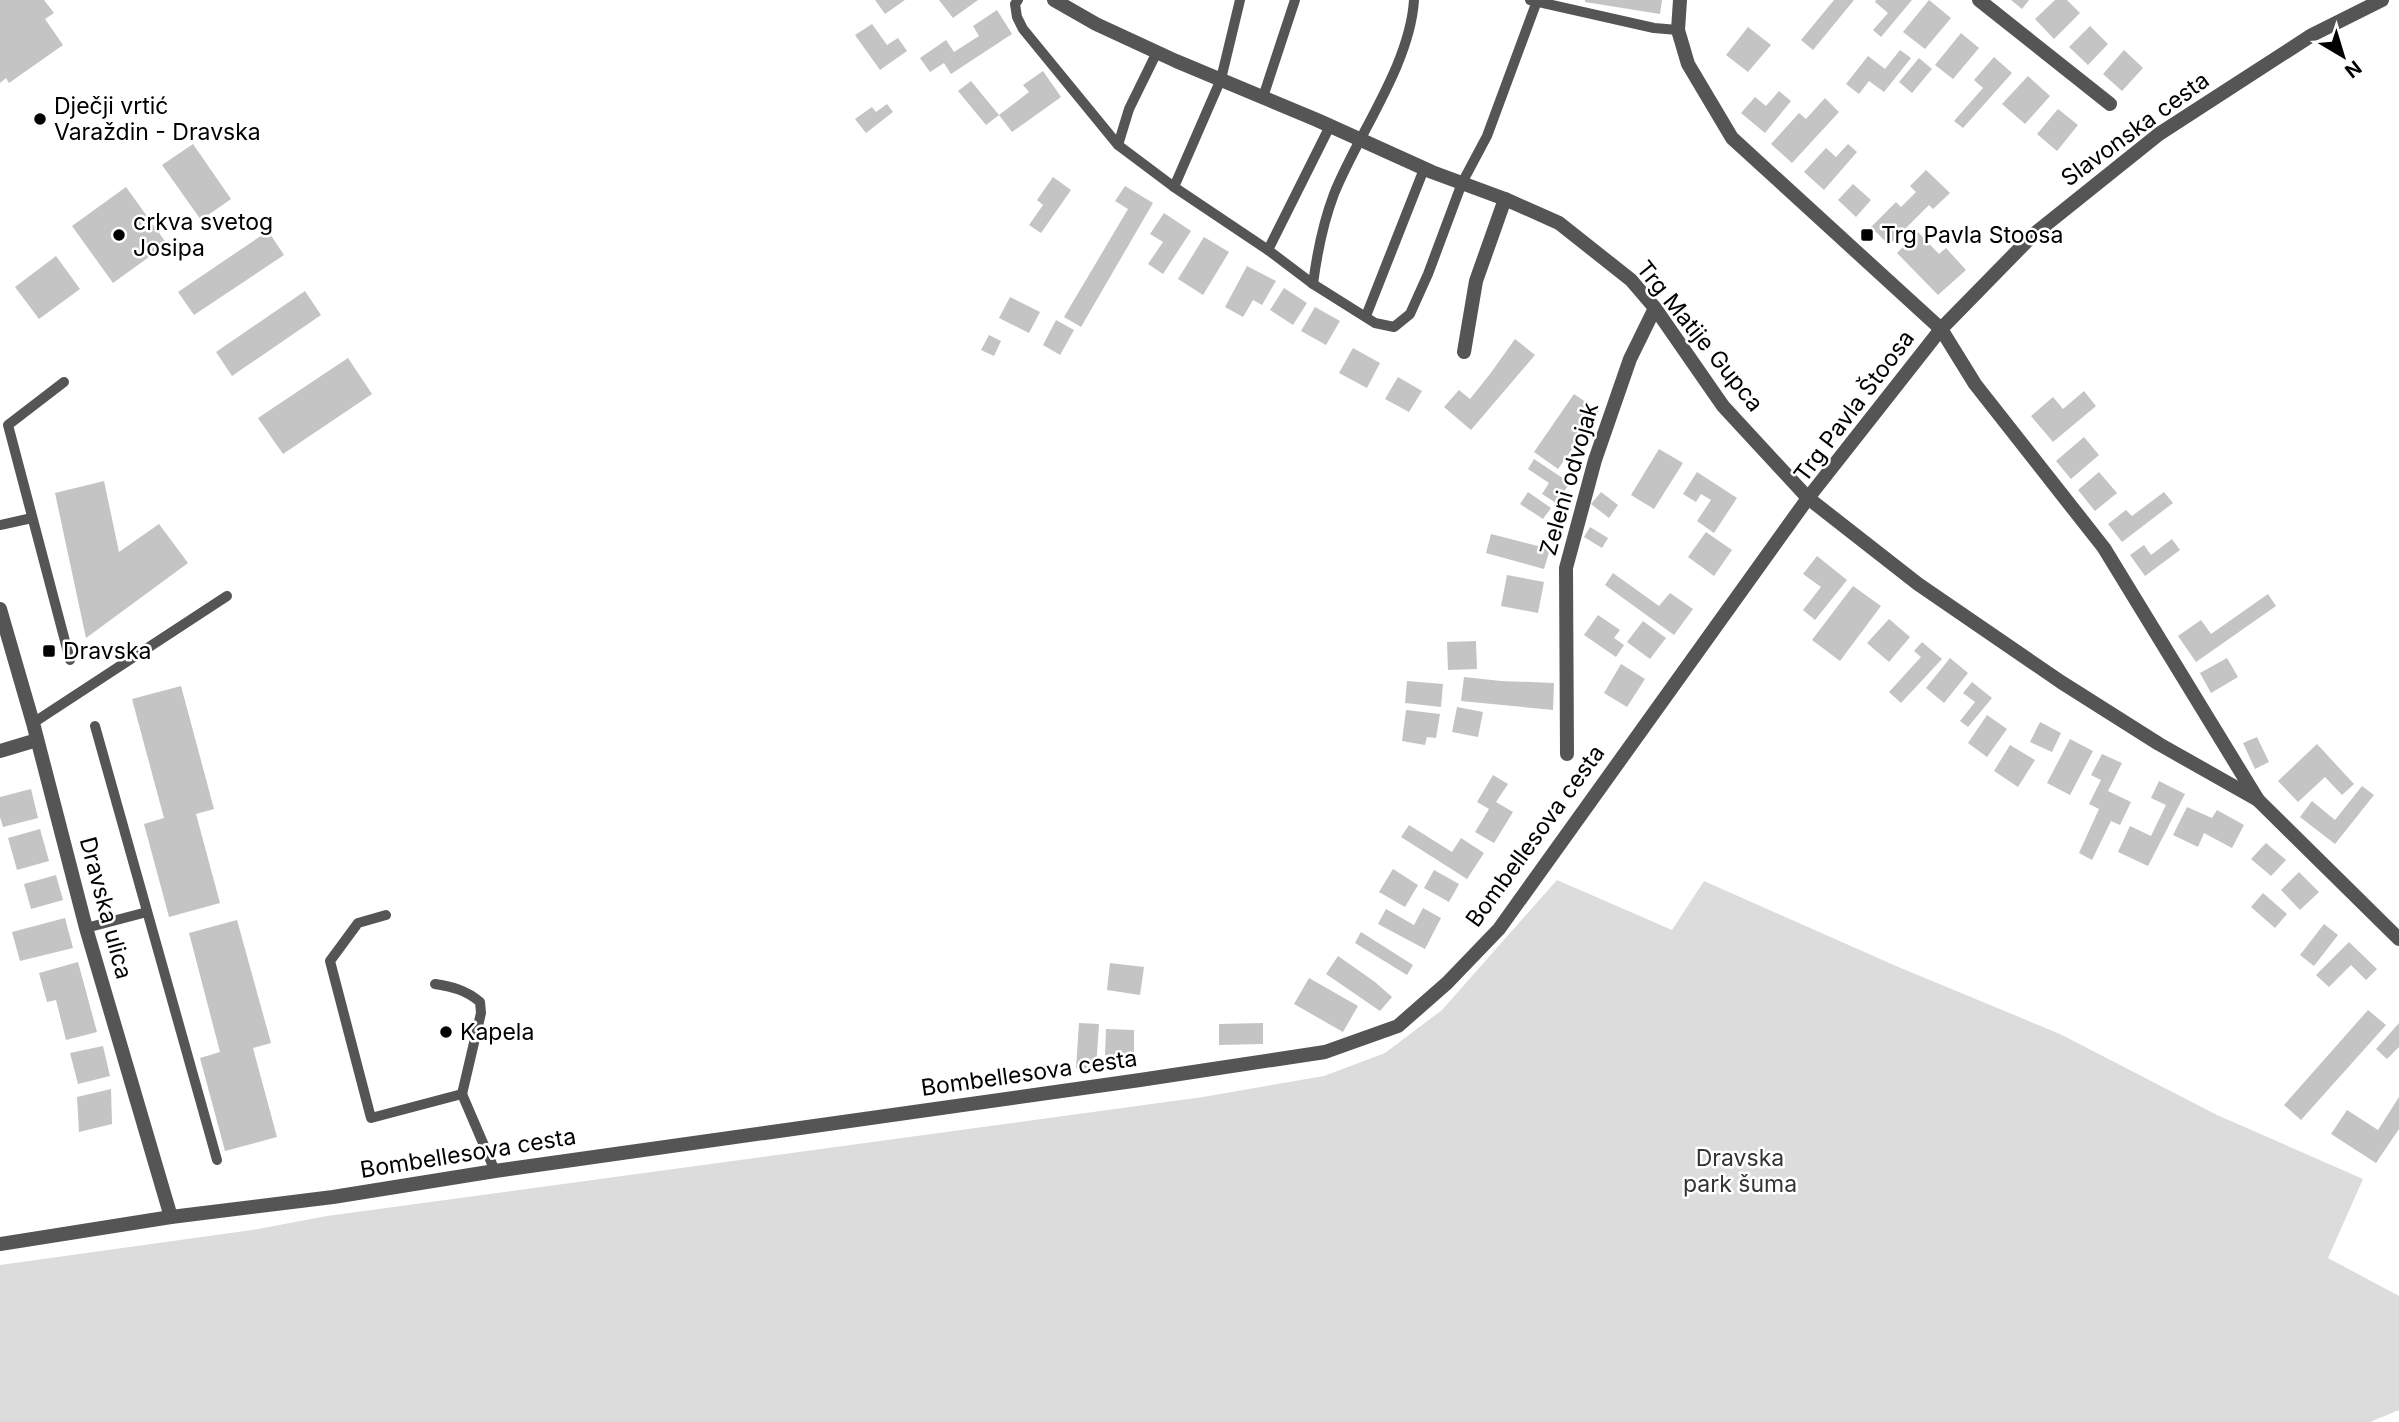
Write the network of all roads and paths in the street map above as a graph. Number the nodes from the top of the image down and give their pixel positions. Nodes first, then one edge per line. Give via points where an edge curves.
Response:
1 (1018, 0) edge
2 (1054, 0) edge
3 (1240, 0) edge
4 (1295, 0) edge
5 (1414, 0) edge
6 (1680, 0) edge
7 (1979, 0) edge
8 (2382, 0) edge
9 (1534, 1) edge
10 (1678, 30) junction
11 (1157, 52) junction
12 (1221, 79) junction
13 (1263, 97) junction
14 (2109, 104) dead end
15 (1329, 126) junction
16 (1360, 139) junction
17 (1118, 145) junction
18 (1424, 169) junction
19 (1462, 183) junction
20 (1174, 187) junction
21 (1505, 199) junction
22 (1268, 250) junction
23 (1313, 284) junction
24 (1655, 308) junction
25 (1366, 316) junction
26 (1941, 329) junction
27 (1464, 352) dead end
28 (64, 382) dead end
29 (1808, 498) junction
30 (32, 518) junction
31 (0, 525) edge
32 (227, 596) dead end
33 (0, 609) edge
34 (70, 660) dead end
35 (33, 723) junction
36 (95, 726) dead end
37 (37, 740) junction
38 (0, 751) edge
39 (1567, 754) dead end
40 (2258, 800) junction
41 (147, 912) junction
42 (386, 915) dead end
43 (86, 928) junction
44 (2399, 939) edge
45 (435, 984) dead end
46 (462, 1094) junction
47 (217, 1160) dead end
48 (495, 1171) junction
49 (172, 1217) junction
50 (0, 1244) edge

1 - 17 lane via 1017,17 1023,29
2 - 11 street, Trg Matije Gupca
3 - 12 lane
4 - 13 lane
5 - 16 lane via 1406,46
6 - 10 street
7 - 14 street
8 - 26 street, Slavonska cesta via 2312,35 2160,134 2033,235
9 - 10 lane
9 - 19 lane via 1487,136
10 - 26 street via 1688,64 1732,138
11 - 12 street, Trg Matije Gupca
11 - 17 lane via 1129,109
12 - 13 street, Trg Matije Gupca
12 - 20 lane
13 - 15 street, Trg Matije Gupca
15 - 16 street, Trg Matije Gupca
15 - 22 lane
16 - 18 street, Trg Matije Gupca
16 - 23 lane via 1334,195 1317,248
17 - 20 lane
18 - 19 street, Trg Matije Gupca
18 - 25 lane
19 - 21 street, Trg Matije Gupca
19 - 25 lane via 1410,314 1394,327
20 - 22 lane
21 - 24 street, Trg Matije Gupca via 1559,223 1632,280
21 - 27 street via 1476,281
22 - 23 lane
23 - 25 lane
24 - 29 street, Trg Matije Gupca via 1723,406
24 - 39 street, Zeleni odvojak via 1630,359 1595,460 1566,568
26 - 29 street, Trg Pavla Štoosa
26 - 40 street, Trg Pavla Štoosa via 1975,384 2104,548
28 - 30 lane via 8,425
29 - 40 street, Trg Pavla Štoosa via 1918,584 2061,682
29 - 48 street, Bombellesova cesta via 1499,929 1447,984 1398,1026 1325,1052
30 - 31 lane
30 - 34 lane
32 - 35 lane
33 - 35 street, Dravska ulica
35 - 37 street, Dravska ulica
36 - 41 lane
37 - 38 street
37 - 43 street, Dravska ulica
40 - 44 street, Trg Pavla Štoosa
41 - 43 lane
41 - 47 lane
42 - 46 lane via 358,923 330,961 371,1118
43 - 49 street, Dravska ulica
45 - 46 lane via 456,987 480,1002
46 - 48 lane
48 - 49 street, Bombellesova cesta
49 - 50 street, Bombellesova cesta

